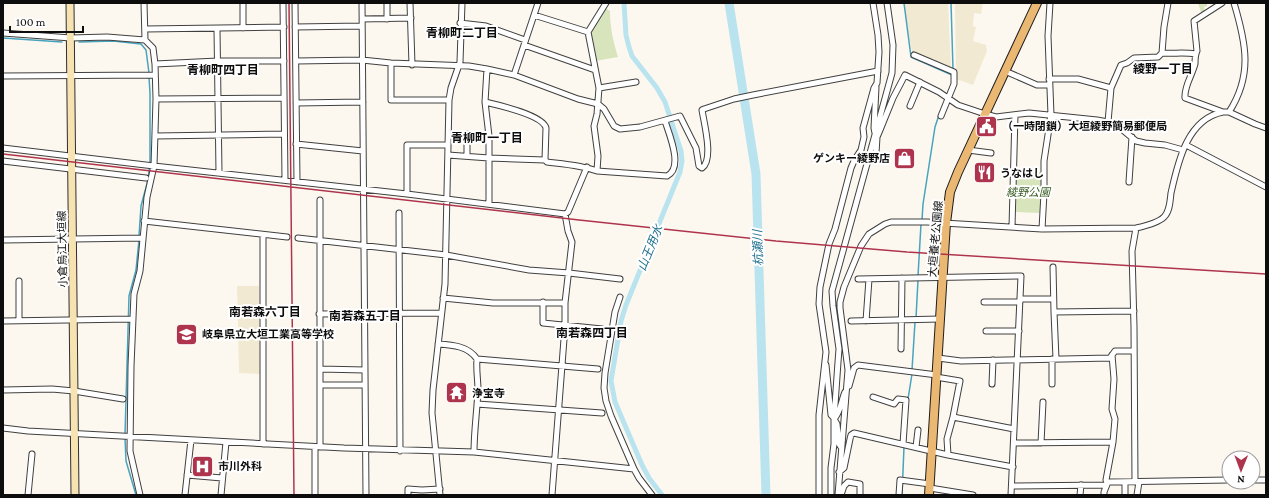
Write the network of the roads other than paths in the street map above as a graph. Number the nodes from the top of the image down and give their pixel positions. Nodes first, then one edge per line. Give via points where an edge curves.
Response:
1 (70, 3) edge
2 (144, 3) edge
3 (243, 3) edge
4 (283, 3) edge
5 (295, 3) edge
6 (362, 3) edge
7 (387, 3) edge
8 (410, 3) edge
9 (462, 3) edge
10 (538, 3) edge
11 (606, 3) edge
12 (873, 3) edge
13 (887, 3) edge
14 (1037, 3) edge
15 (1050, 3) edge
16 (1168, 3) edge
17 (1222, 3) edge
18 (1234, 3) edge
19 (534, 15) junction
20 (411, 18) junction
21 (387, 19) junction
22 (362, 20) junction
23 (460, 23) junction
24 (362, 26) junction
25 (284, 27) junction
26 (296, 27) junction
27 (243, 28) junction
28 (145, 29) junction
29 (218, 29) junction
30 (588, 32) junction
31 (3, 33) edge
32 (71, 38) junction
33 (145, 40) junction
34 (524, 42) junction
35 (1162, 53) junction
36 (1195, 54) junction
37 (914, 55) dead end
38 (362, 60) junction
39 (218, 61) junction
40 (284, 61) junction
41 (296, 61) junction
42 (391, 63) junction
43 (156, 64) junction
44 (412, 65) junction
45 (458, 66) junction
46 (487, 69) junction
47 (595, 70) junction
48 (878, 71) junction
49 (1005, 71) junction
50 (151, 75) junction
51 (514, 75) junction
52 (3, 76) edge
53 (71, 76) junction
54 (1049, 79) junction
55 (636, 82) dead end
56 (877, 82) junction
57 (920, 82) junction
58 (1049, 85) junction
59 (599, 88) junction
60 (1111, 88) junction
61 (156, 98) junction
62 (219, 98) junction
63 (284, 98) junction
64 (949, 98) junction
65 (449, 100) junction
66 (363, 102) junction
67 (485, 102) junction
68 (296, 103) junction
69 (598, 104) junction
70 (910, 106) dead end
71 (1226, 112) junction
72 (985, 114) junction
73 (1014, 115) junction
74 (1050, 115) junction
75 (941, 116) dead end
76 (666, 120) junction
77 (1108, 122) junction
78 (1266, 128) edge
79 (284, 134) junction
80 (467, 134) dead end
81 (218, 135) junction
82 (154, 136) junction
83 (876, 136) junction
84 (1132, 137) junction
85 (296, 144) junction
86 (448, 145) junction
87 (1185, 147) junction
88 (3, 148) edge
89 (968, 150) junction
90 (363, 151) junction
91 (876, 153) dead end
92 (990, 153) dead end
93 (448, 155) junction
94 (71, 156) junction
95 (467, 156) junction
96 (489, 158) junction
97 (545, 160) junction
98 (3, 161) edge
99 (154, 166) junction
100 (587, 167) junction
101 (72, 170) junction
102 (597, 171) junction
103 (219, 173) junction
104 (146, 178) dead end
105 (285, 180) junction
106 (297, 182) junction
107 (1130, 182) dead end
108 (1266, 187) edge
109 (364, 190) junction
110 (407, 194) junction
111 (448, 199) junction
112 (320, 200) dead end
113 (489, 204) junction
114 (399, 213) dead end
115 (566, 214) junction
116 (144, 221) junction
117 (946, 223) junction
118 (1012, 227) junction
119 (1136, 228) junction
120 (1042, 229) junction
121 (263, 235) junction
122 (287, 237) dead end
123 (140, 238) junction
124 (298, 238) dead end
125 (73, 239) junction
126 (3, 240) edge
127 (319, 241) junction
128 (364, 246) junction
129 (399, 249) junction
130 (446, 255) junction
131 (1053, 267) dead end
132 (569, 273) junction
133 (943, 277) junction
134 (902, 278) junction
135 (620, 279) dead end
136 (858, 279) dead end
137 (869, 279) junction
138 (19, 281) dead end
139 (443, 298) junction
140 (620, 298) dead end
141 (1053, 299) junction
142 (1020, 300) junction
143 (543, 302) junction
144 (984, 302) dead end
145 (565, 303) junction
146 (1134, 311) junction
147 (1054, 312) junction
148 (364, 313) junction
149 (399, 313) junction
150 (441, 313) junction
151 (319, 314) junction
152 (129, 319) junction
153 (19, 320) junction
154 (73, 320) junction
155 (901, 320) junction
156 (940, 320) junction
157 (3, 321) edge
158 (866, 321) junction
159 (852, 322) dead end
160 (564, 326) junction
161 (602, 329) dead end
162 (1019, 330) junction
163 (986, 331) dead end
164 (438, 344) junction
165 (901, 349) dead end
166 (1134, 351) junction
167 (1112, 355) junction
168 (825, 356) junction
169 (938, 358) junction
170 (1018, 359) junction
171 (1054, 359) junction
172 (477, 360) junction
173 (993, 360) junction
174 (561, 367) junction
175 (598, 369) dead end
176 (320, 370) junction
177 (365, 370) junction
178 (937, 376) junction
179 (992, 384) dead end
180 (1052, 384) dead end
181 (320, 385) junction
182 (365, 385) junction
183 (847, 389) junction
184 (3, 390) edge
185 (74, 391) junction
186 (873, 397) dead end
187 (123, 399) dead end
188 (1043, 402) dead end
189 (477, 404) junction
190 (558, 410) junction
191 (602, 413) dead end
192 (953, 417) junction
193 (834, 419) junction
194 (3, 428) edge
195 (1014, 429) junction
196 (918, 430) dead end
197 (74, 434) junction
198 (129, 437) junction
199 (191, 440) junction
200 (226, 442) junction
201 (1113, 442) junction
202 (1014, 443) junction
203 (1042, 443) junction
204 (263, 444) junction
205 (903, 444) junction
206 (318, 447) junction
207 (916, 447) junction
208 (366, 449) junction
209 (842, 449) junction
210 (400, 451) junction
211 (436, 451) junction
212 (932, 451) junction
213 (474, 452) junction
214 (32, 454) dead end
215 (948, 455) junction
216 (555, 461) junction
217 (1013, 467) junction
218 (634, 469) junction
219 (840, 472) junction
220 (187, 475) junction
221 (222, 478) junction
222 (1221, 480) edge
223 (1125, 482) junction
224 (1137, 482) junction
225 (1107, 484) junction
226 (1080, 485) junction
227 (1012, 486) junction
228 (930, 489) edge
229 (440, 492) edge
230 (28, 495) edge
231 (75, 495) edge
232 (140, 495) edge
233 (185, 495) edge
234 (220, 495) edge
235 (315, 495) edge
236 (366, 495) edge
237 (408, 495) edge
238 (552, 495) edge
239 (652, 495) edge
240 (819, 495) edge
241 (831, 495) edge
242 (838, 495) edge
243 (842, 495) edge
244 (860, 495) edge
245 (899, 495) edge
246 (973, 495) edge
247 (1012, 495) edge
248 (1080, 495) edge
249 (1104, 495) edge
250 (1125, 495) edge
251 (1137, 495) edge

1 - 32 main road, 小倉烏江大垣線
2 - 28 street
3 - 27 street
4 - 25 street
5 - 26 street
6 - 22 street
7 - 21 street
8 - 20 street
9 - 23 street
10 - 19 street
11 - 30 street
12 - 48 street via 878,35
13 - 83 street via 893,45 892,73
14 - 49 main road, 大垣養老公園線
15 - 54 street
16 - 35 street
17 - 36 street via 1194,21 1197,51
18 - 71 street via 1243,39 1246,69 1238,96
19 - 30 street
19 - 34 street
20 - 21 street
20 - 44 street
21 - 22 street
22 - 24 street
23 - 34 street via 486,26
23 - 45 street
24 - 26 street
24 - 38 street
25 - 27 street
25 - 40 street
26 - 41 street
27 - 29 street
28 - 29 street
28 - 33 street
29 - 39 street
30 - 47 street
31 - 32 street
32 - 33 street
32 - 53 main road, 小倉烏江大垣線
33 - 43 street via 153,48
34 - 47 street
34 - 51 street
35 - 36 street
35 - 60 street via 1158,57 1134,58 1120,65
36 - 71 street via 1185,98
37 - 64 street via 954,72 954,84
38 - 41 street
38 - 42 street
38 - 66 street
39 - 40 street
39 - 43 street
39 - 62 street
40 - 63 street
41 - 68 street
42 - 44 street
42 - 65 street via 391,100
43 - 50 street
44 - 45 street
45 - 46 street
45 - 65 street via 450,88
46 - 51 street
46 - 67 street
47 - 59 street
48 - 56 street
48 - 76 street via 753,95 702,110 708,151 706,164 702,168 699,166 696,148 680,116
49 - 58 street via 1037,86
49 - 72 main road, 大垣養老公園線
50 - 53 street
50 - 61 street
51 - 69 street
52 - 53 street
53 - 94 main road, 小倉烏江大垣線
54 - 58 street
54 - 60 street via 1078,79
55 - 59 street
56 - 83 street via 874,128
56 - 168 street via 863,128 861,150 851,168 822,273 819,304
57 - 64 street
57 - 70 street
57 - 83 street via 905,75
58 - 74 street
59 - 69 street
60 - 77 street
61 - 62 street
61 - 82 street
62 - 63 street
62 - 81 street
63 - 79 street
64 - 72 street via 958,105
64 - 75 street
65 - 86 street
66 - 68 street
66 - 90 street
67 - 96 street
67 - 97 street via 524,113 542,122 546,128
68 - 85 street
69 - 76 street via 614,126 620,129
69 - 102 street via 594,126
71 - 78 street
71 - 87 street via 1210,116 1199,124
72 - 73 street via 996,117
72 - 89 main road, 大垣養老公園線
73 - 74 street
73 - 118 street
74 - 77 street
74 - 120 street via 1044,161
76 - 102 street via 675,156 670,174 666,176
77 - 84 street
79 - 81 street
79 - 105 street
80 - 95 street
81 - 82 street
81 - 103 street
82 - 99 street
83 - 91 street
83 - 193 street via 832,291 838,349
84 - 87 street via 1145,143
84 - 107 street
85 - 90 street
85 - 106 street
86 - 93 street
86 - 110 street via 407,145
87 - 108 street
87 - 119 street via 1166,215
88 - 94 street
89 - 92 street
89 - 117 main road, 大垣養老公園線 via 950,192
90 - 109 street
93 - 95 street
93 - 111 street
94 - 99 street
94 - 101 main road, 小倉烏江大垣線
95 - 96 street
96 - 97 street
96 - 113 street
97 - 100 street
98 - 101 street
99 - 103 street
99 - 116 street
100 - 102 street
100 - 115 street
101 - 104 street
101 - 125 main road, 小倉烏江大垣線
103 - 105 street
105 - 106 street
106 - 109 street
109 - 110 street
109 - 128 street
110 - 111 street
111 - 113 street
111 - 130 street
112 - 127 street
113 - 115 street
114 - 129 street
115 - 132 street via 572,242
116 - 121 street
116 - 123 street
117 - 118 street
117 - 133 main road, 大垣養老公園線
117 - 183 street via 891,222 870,234 861,246 840,302 848,364
118 - 120 street
119 - 120 street
119 - 146 street via 1132,251
121 - 122 street
121 - 204 street
123 - 125 street
123 - 152 street via 140,271
124 - 127 street
125 - 126 street
125 - 154 main road, 小倉烏江大垣線
127 - 128 street
127 - 151 street
128 - 129 street
128 - 148 street
129 - 130 street
129 - 149 street
130 - 132 street via 519,269
130 - 139 street
131 - 141 street
132 - 135 street
132 - 145 street
133 - 134 street
133 - 142 street via 1021,276
133 - 156 main road, 大垣養老公園線
134 - 137 street
134 - 155 street
136 - 137 street
137 - 158 street
138 - 153 street
139 - 143 street via 493,303
139 - 150 street
140 - 218 street via 615,312 604,388 611,416
141 - 142 street
141 - 147 street
142 - 144 street
142 - 162 street
143 - 145 street
143 - 160 street via 543,323
145 - 160 street
146 - 147 street
146 - 166 street
147 - 171 street
148 - 149 street
148 - 151 street
148 - 177 street
149 - 150 street
149 - 210 street
150 - 164 street
151 - 176 street
152 - 154 street
152 - 198 street
153 - 154 street
153 - 157 street
154 - 185 main road, 小倉烏江大垣線
155 - 156 street
155 - 158 street
155 - 165 street
156 - 169 main road, 大垣養老公園線
158 - 159 street
160 - 161 street
160 - 174 street
162 - 163 street
162 - 170 street
164 - 172 street via 458,346 473,353
164 - 211 street via 432,413
166 - 167 street via 1115,351
166 - 224 street
167 - 171 street via 1110,358
167 - 201 street via 1112,409 1115,419
168 - 193 street via 831,415
168 - 240 street via 819,415
169 - 173 street via 961,361
169 - 178 main road, 大垣養老公園線
170 - 171 street
170 - 173 street
170 - 195 street
171 - 180 street
172 - 174 street
172 - 189 street
173 - 179 street
174 - 175 street
174 - 190 street
176 - 177 street
176 - 181 street
177 - 182 street
178 - 183 street via 858,365 854,368
178 - 192 street via 960,381
178 - 212 main road, 大垣養老公園線
181 - 182 street
181 - 206 street
182 - 208 street
183 - 193 street via 838,415
183 - 209 street
184 - 185 street
185 - 187 street
185 - 197 main road, 小倉烏江大垣線
186 - 205 street via 894,404 898,399 906,400
188 - 203 street
189 - 190 street
189 - 213 street
190 - 191 street
190 - 216 street
192 - 195 street
192 - 215 street via 947,439
193 - 209 street
193 - 241 street
194 - 197 street
195 - 202 street
196 - 207 street
197 - 198 street
197 - 231 main road, 小倉烏江大垣線
198 - 199 street
198 - 232 street via 131,459
199 - 200 street
199 - 220 street
200 - 204 street
200 - 221 street
201 - 203 street
201 - 225 street
202 - 203 street
202 - 217 street
204 - 206 street
205 - 207 street
205 - 219 street via 854,433 851,435 844,468
206 - 208 street
206 - 235 street
207 - 212 street
208 - 210 street
208 - 236 street
209 - 219 street
210 - 211 street
211 - 213 street
211 - 229 street
212 - 215 street
212 - 228 main road, 大垣養老公園線
213 - 216 street
214 - 230 street
215 - 217 street
216 - 218 street
216 - 238 street
217 - 227 street
218 - 239 street
219 - 242 street
220 - 221 street
220 - 233 street
221 - 234 street
222 - 224 street
223 - 224 street
223 - 225 street
223 - 250 street
224 - 251 street
225 - 226 street
225 - 249 street
226 - 227 street
226 - 248 street
227 - 247 street
228 - 245 street via 900,480
228 - 246 street
229 - 237 street via 408,489
243 - 244 street via 848,482 860,484

